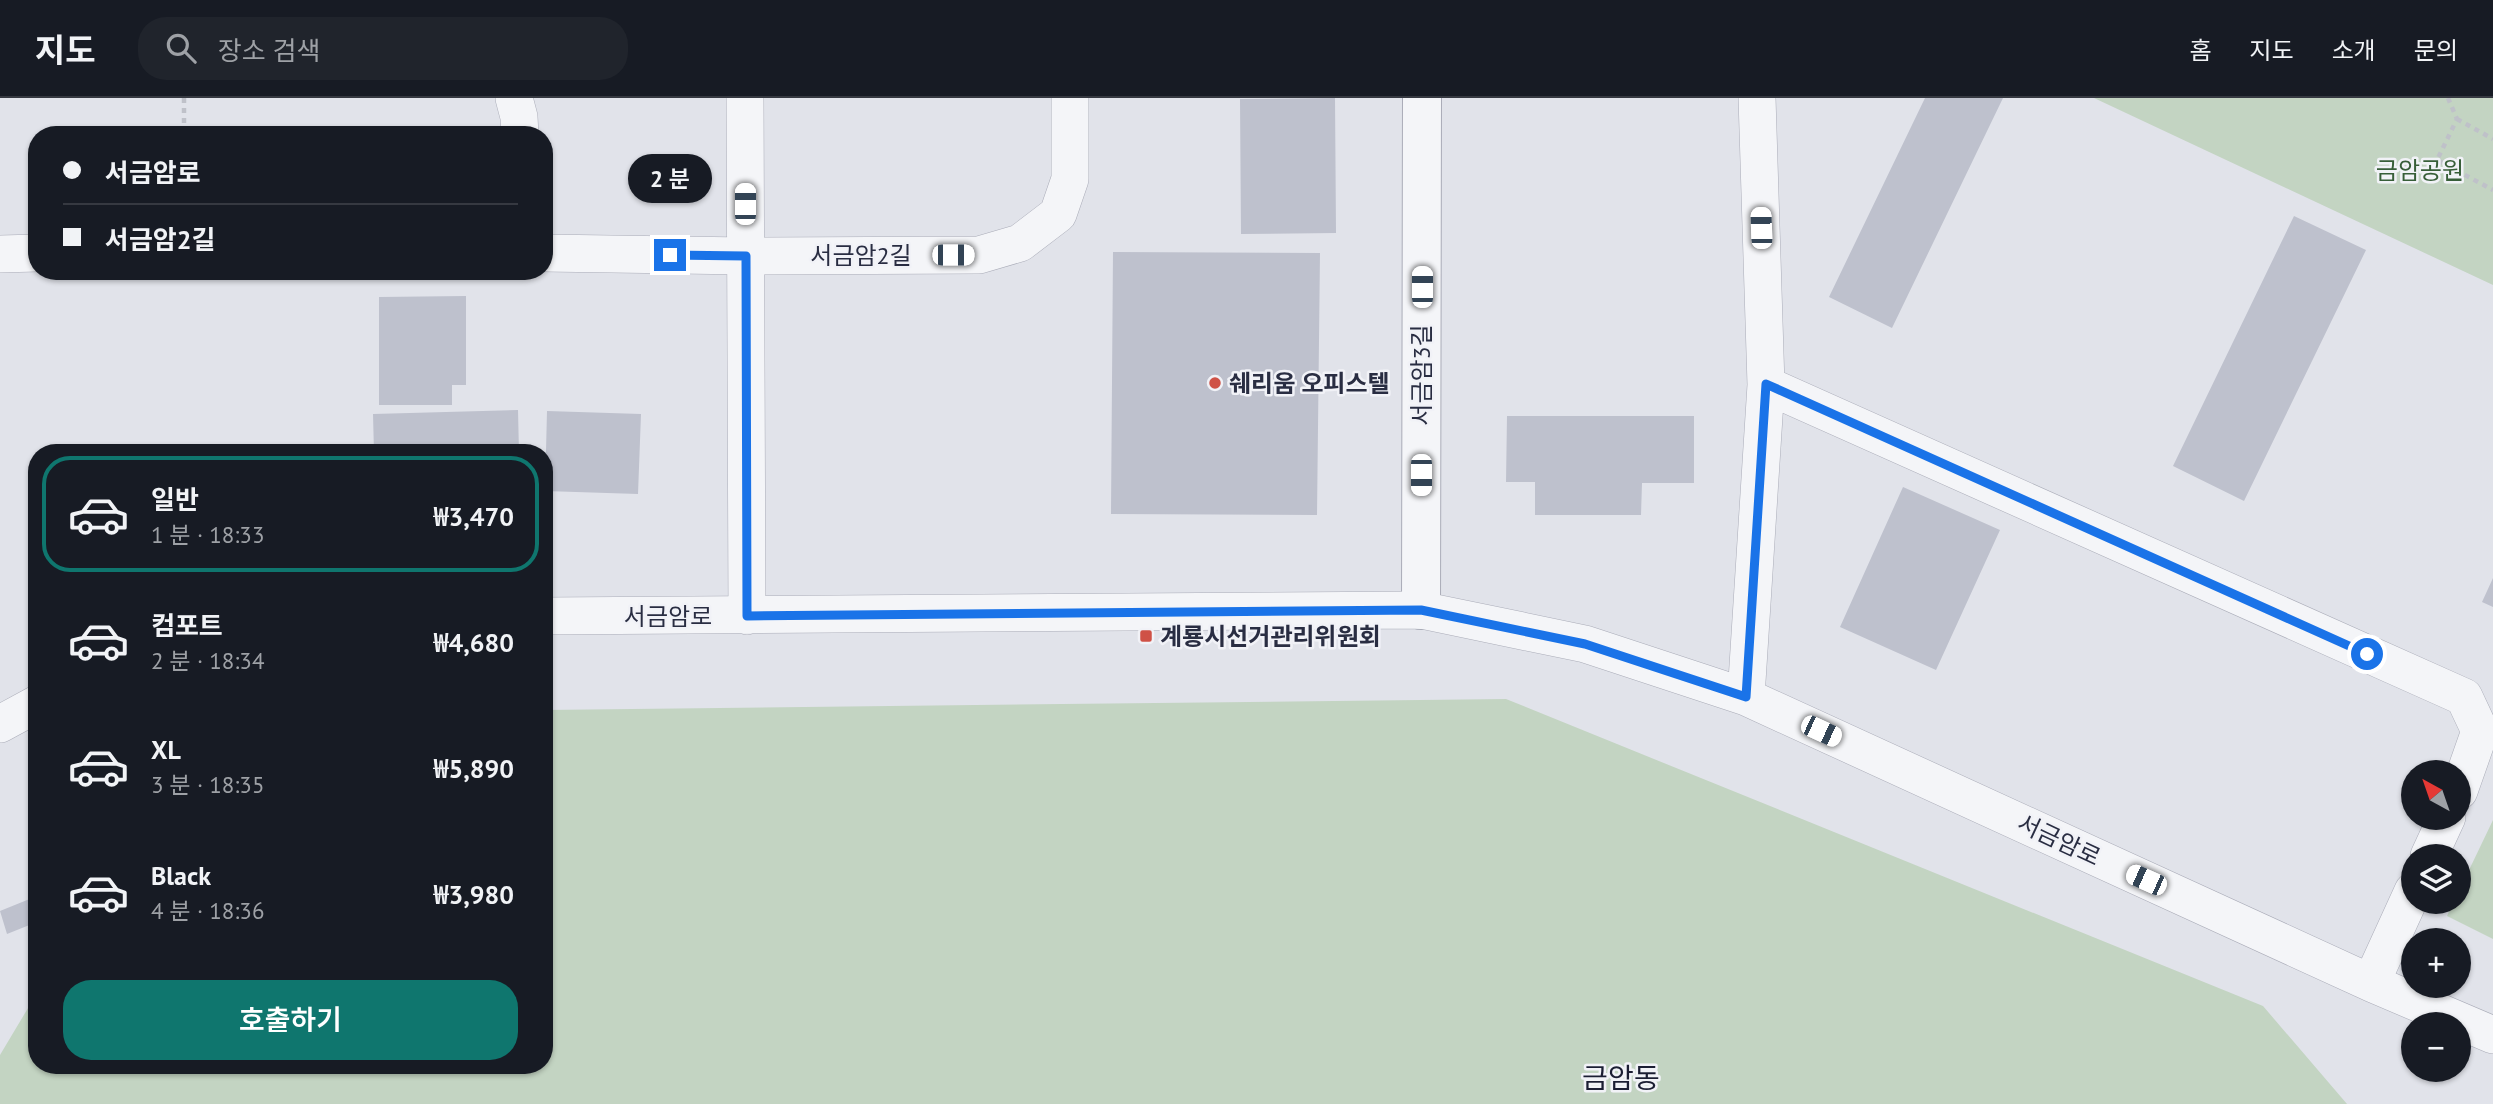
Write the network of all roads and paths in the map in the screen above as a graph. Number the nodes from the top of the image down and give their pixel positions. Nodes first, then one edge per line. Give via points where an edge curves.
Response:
1 (184, 98) edge
2 (514, 98) edge
3 (745, 98) edge
4 (1070, 98) edge
5 (1422, 98) edge
6 (1757, 98) edge
7 (2448, 98) edge
8 (2457, 119) junction
9 (184, 126) edge
10 (520, 126) edge
11 (2493, 139) edge
12 (2493, 190) edge
13 (553, 253) edge
14 (0, 254) edge
15 (28, 254) edge
16 (746, 256) junction
17 (1766, 384) junction
18 (1421, 610) junction
19 (747, 616) junction
20 (553, 617) edge
21 (1746, 697) junction
22 (28, 709) edge
23 (0, 724) edge
24 (2470, 760) edge
25 (2402, 914) edge
26 (2371, 983) junction
27 (2493, 1035) edge

1 - 9 path
2 - 10 street
3 - 16 street
4 - 16 street, 서금암2길 via 1070,179 1058,214 1020,243 979,255
5 - 18 street, 서금암3길
6 - 17 street
7 - 8 path
8 - 11 path
8 - 12 path via 2437,160
13 - 16 street, 서금암2길
14 - 15 street
16 - 19 street
17 - 21 street
17 - 24 street via 2463,697 2480,731
18 - 19 street, 서금암로
18 - 21 street, 서금암로 via 1585,644
19 - 20 street, 서금암로
21 - 26 street, 서금암로
22 - 23 street
25 - 26 street
26 - 27 street, 서금암로

